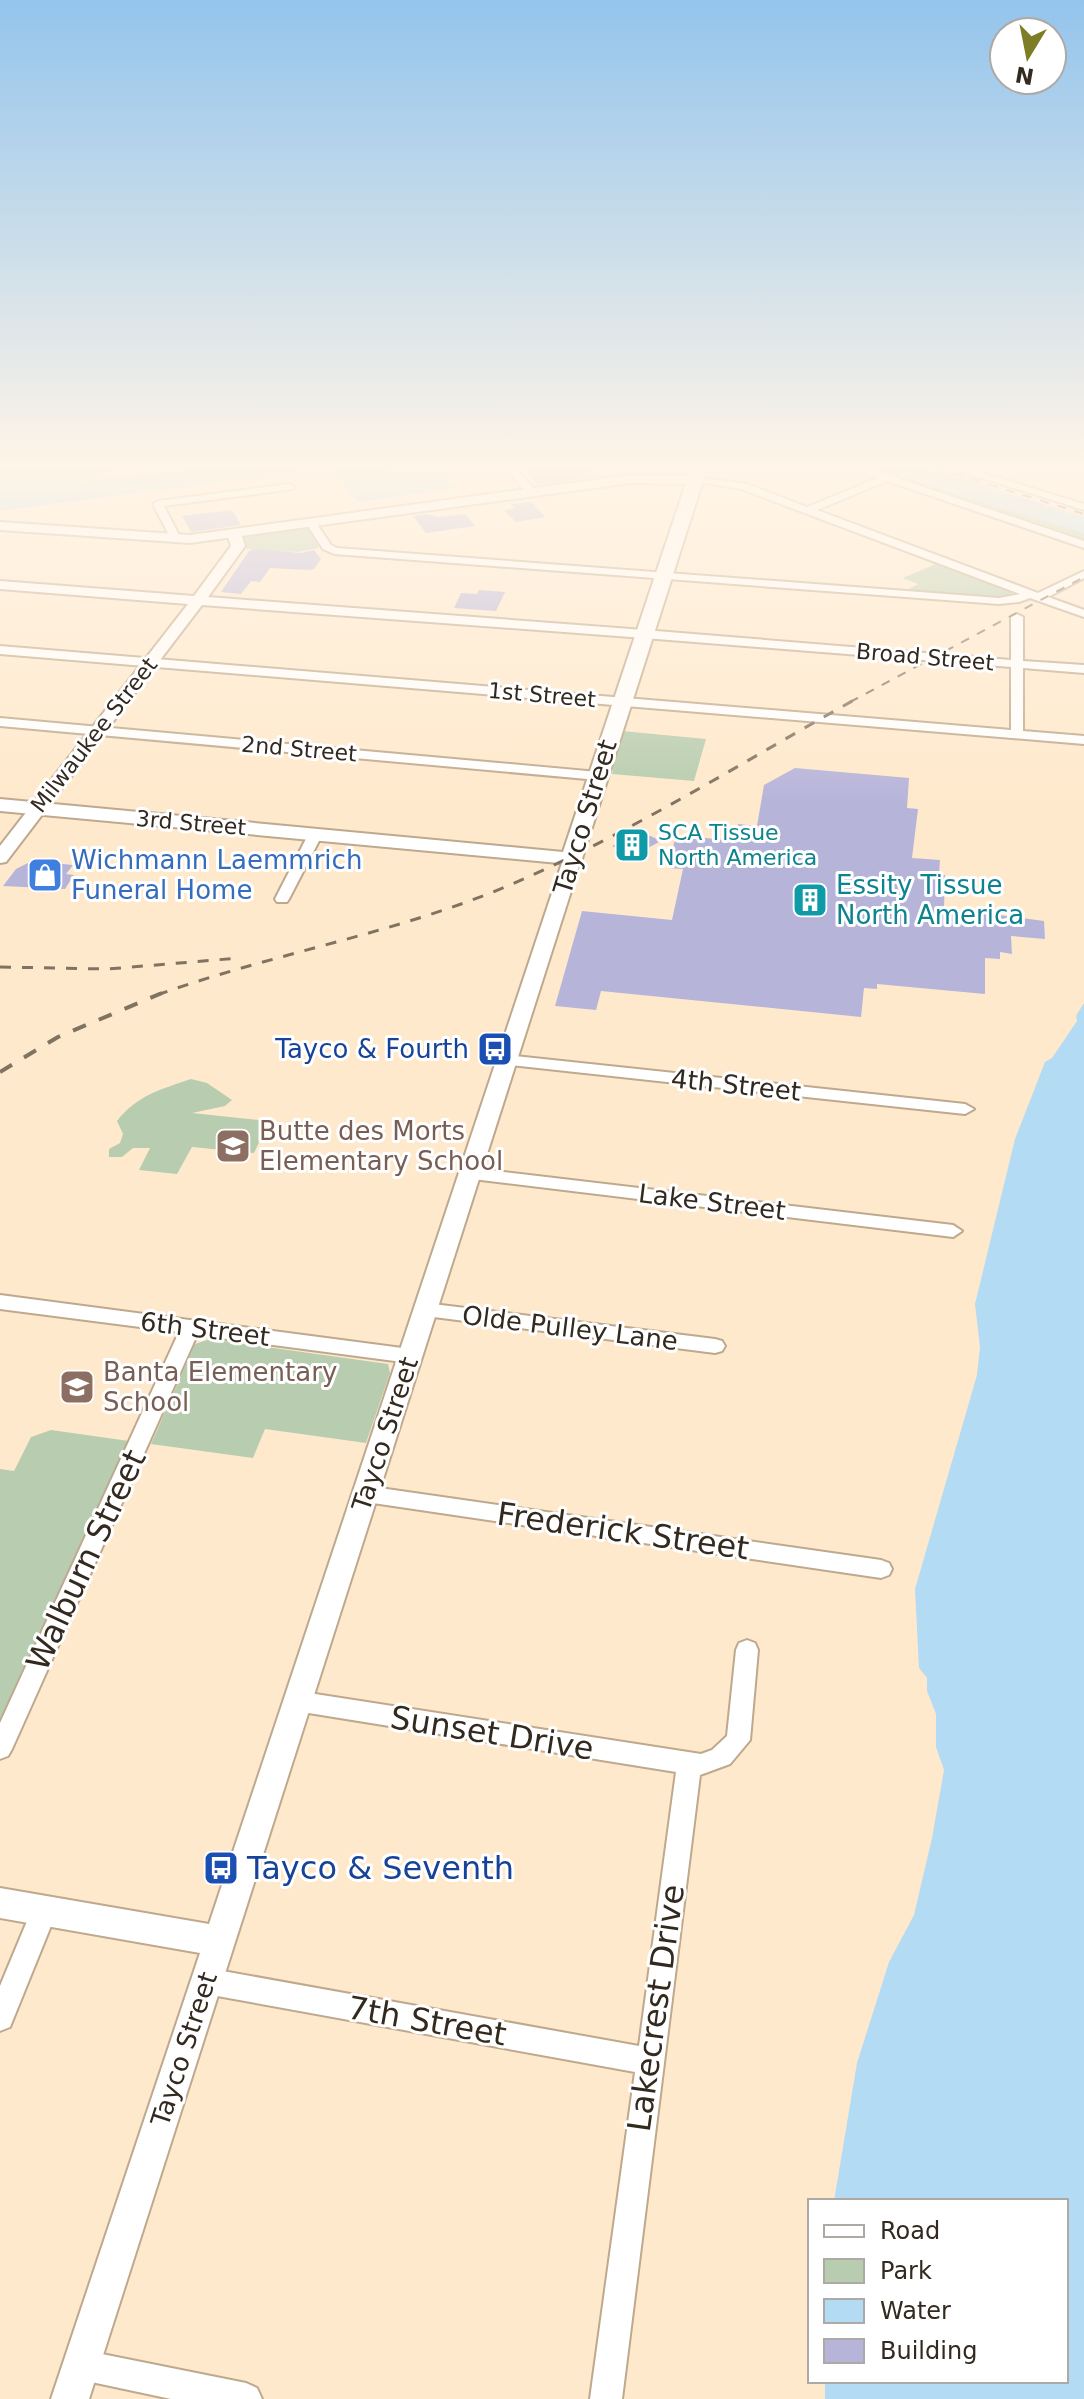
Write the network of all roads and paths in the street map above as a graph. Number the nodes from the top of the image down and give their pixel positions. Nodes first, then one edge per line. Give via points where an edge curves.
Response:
1 (213, 580) edge
2 (661, 580) edge
3 (732, 580) edge
4 (994, 580) edge
5 (1070, 580) edge
6 (0, 585) edge
7 (1034, 595) junction
8 (198, 600) junction
9 (1084, 614) edge
10 (1017, 617) dead end
11 (644, 634) junction
12 (0, 650) edge
13 (150, 663) junction
14 (1017, 664) junction
15 (1084, 669) edge
16 (622, 701) junction
17 (0, 722) edge
18 (97, 731) junction
19 (1017, 734) junction
20 (1084, 740) edge
21 (598, 776) junction
22 (0, 805) edge
23 (37, 809) junction
24 (581, 831) junction
25 (315, 835) junction
26 (511, 854) junction
27 (0, 858) edge
28 (572, 860) junction
29 (282, 899) dead end
30 (506, 1060) junction
31 (965, 1109) dead end
32 (470, 1174) junction
33 (953, 1231) dead end
34 (0, 1302) edge
35 (425, 1310) junction
36 (191, 1327) junction
37 (715, 1346) dead end
38 (410, 1356) junction
39 (366, 1494) junction
40 (881, 1569) dead end
41 (747, 1650) dead end
42 (296, 1701) junction
43 (0, 1749) edge
44 (689, 1765) junction
45 (0, 1903) edge
46 (44, 1911) junction
47 (219, 1941) junction
48 (206, 1981) junction
49 (0, 2018) edge
50 (648, 2061) junction
51 (82, 2365) junction
52 (70, 2399) edge
53 (246, 2399) edge
54 (606, 2399) edge

1 - 8 street, Milwaukee Street
2 - 11 main road, Tayco Street
3 - 7 street via 1013,600
4 - 7 street
5 - 7 street
6 - 8 street, Broad Street
7 - 9 street
8 - 11 street, Broad Street
8 - 13 street, Milwaukee Street
10 - 14 street
11 - 14 street, Broad Street
11 - 16 main road, Tayco Street
12 - 13 street, 1st Street
13 - 16 street, 1st Street
13 - 18 street, Milwaukee Street
14 - 15 street, Broad Street
14 - 19 street
16 - 19 street, 1st Street
16 - 21 main road, Tayco Street
17 - 18 street, 2nd Street
18 - 21 street, 2nd Street
18 - 23 street, Milwaukee Street
19 - 20 street, 1st Street
21 - 24 main road, Tayco Street
22 - 23 main road, 3rd Street
23 - 25 main road, 3rd Street
23 - 27 street, Milwaukee Street
24 - 26 main road via 546,848
24 - 28 main road, Tayco Street
25 - 26 main road, 3rd Street
25 - 29 street
26 - 28 main road, 3rd Street
28 - 30 street, Tayco Street
30 - 31 street, 4th Street
30 - 32 street, Tayco Street
32 - 33 street, Lake Street
32 - 35 street, Tayco Street
34 - 36 street, 6th Street
35 - 37 street, Olde Pulley Lane
35 - 38 street, Tayco Street
36 - 38 street, 6th Street
36 - 43 street, Walburn Street
38 - 39 street, Tayco Street
39 - 40 street, Frederick Street
39 - 42 street, Tayco Street
41 - 44 street via 738,1740 721,1757
42 - 44 street, Sunset Drive
42 - 47 street, Tayco Street
44 - 50 street, Lakecrest Drive
45 - 46 street
46 - 47 street
46 - 49 street
47 - 48 street, Tayco Street
48 - 50 street, 7th Street
48 - 51 street, Tayco Street
50 - 54 street, Lakecrest Drive
51 - 52 street, Tayco Street
51 - 53 street

